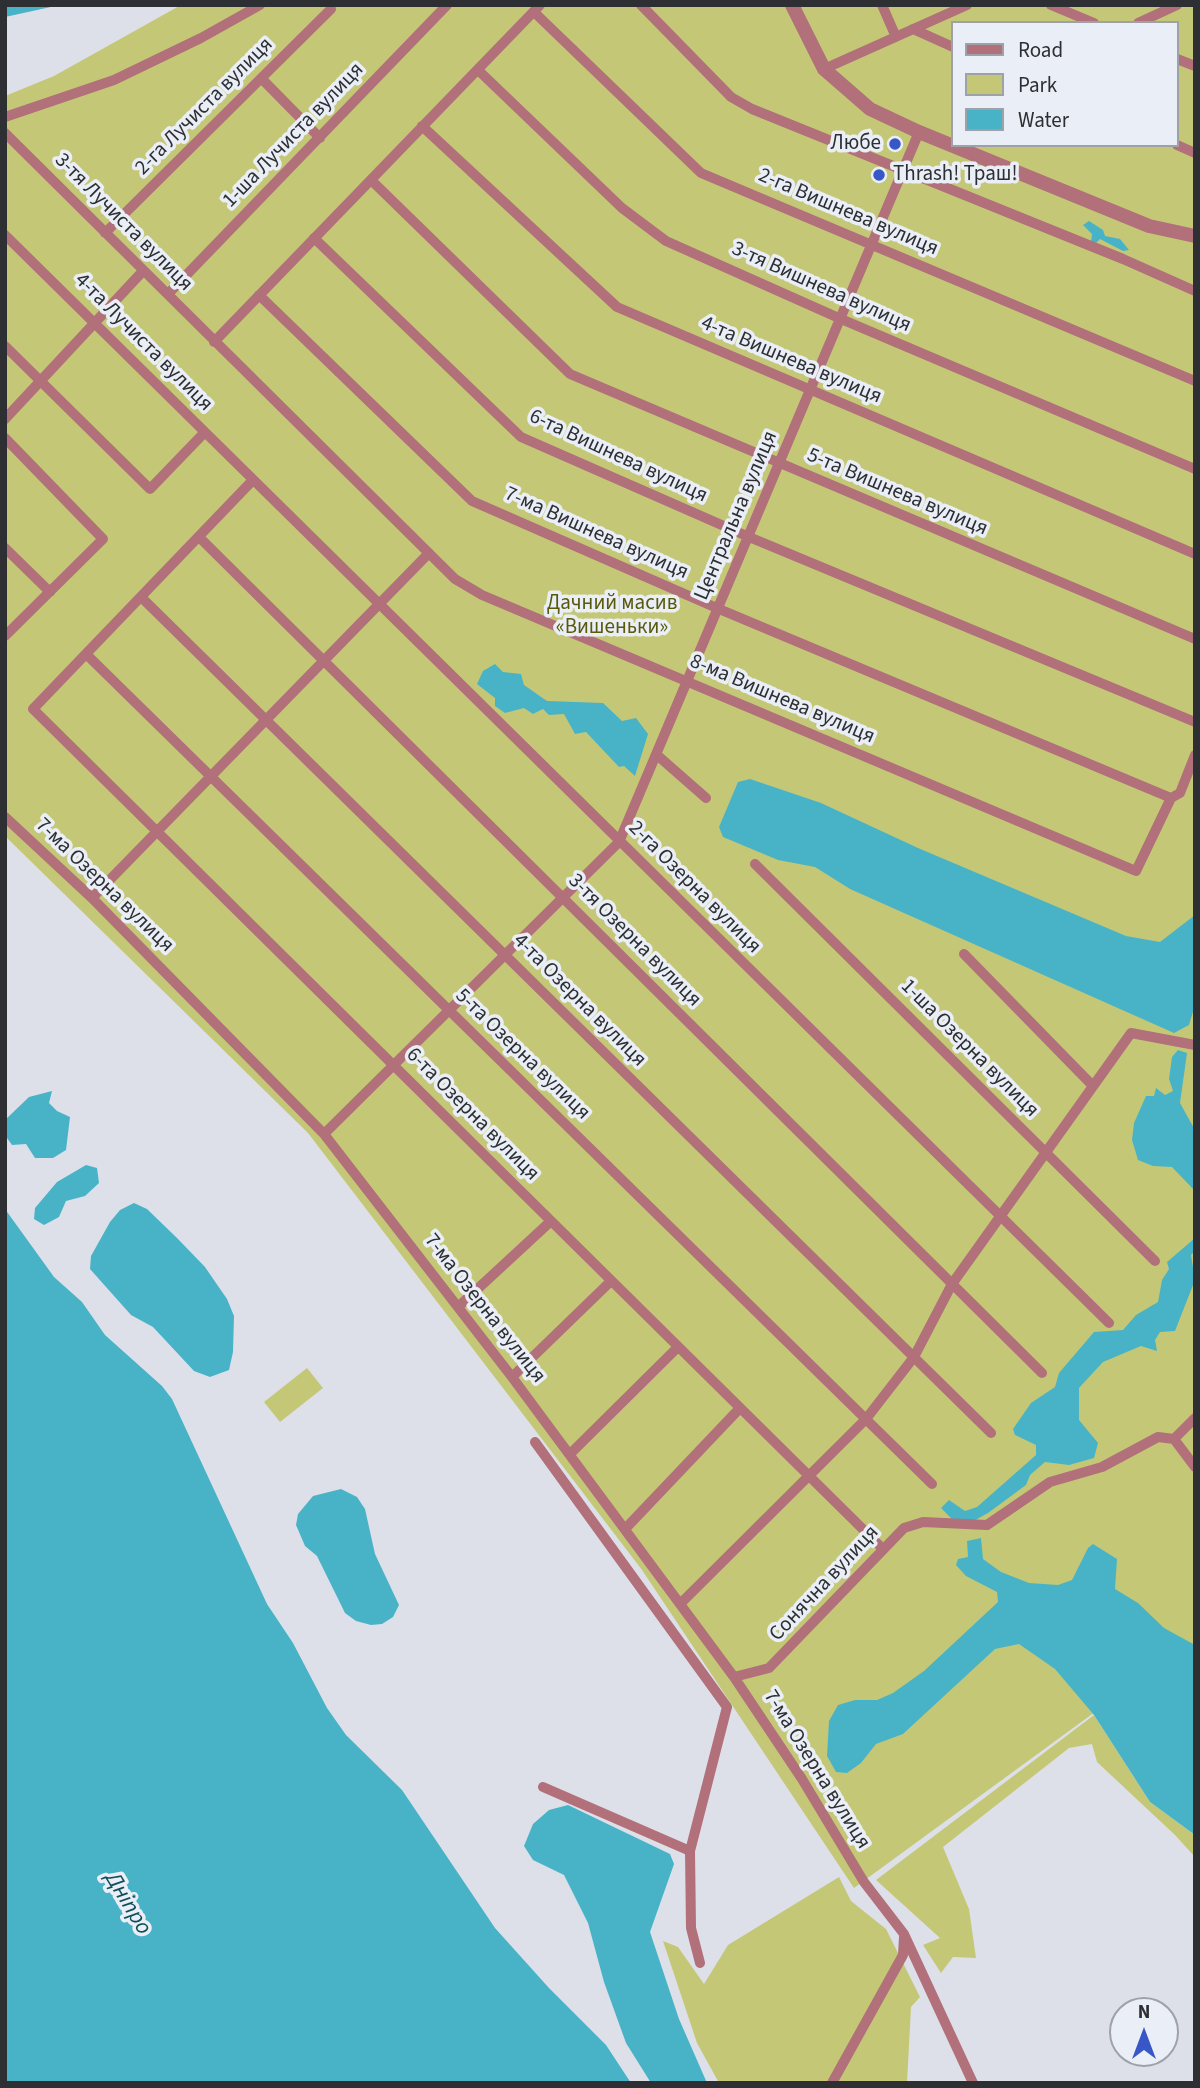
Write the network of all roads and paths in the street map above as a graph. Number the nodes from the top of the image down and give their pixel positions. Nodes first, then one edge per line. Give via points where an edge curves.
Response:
1 (260, 5) edge
2 (447, 5) edge
3 (641, 5) edge
4 (792, 5) edge
5 (882, 5) edge
6 (967, 5) edge
7 (1051, 5) edge
8 (1177, 5) edge
9 (537, 8) edge
10 (331, 9) dead end
11 (1089, 21) edge
12 (1142, 21) edge
13 (913, 29) junction
14 (896, 37) junction
15 (951, 46) edge
16 (1179, 59) edge
17 (1195, 66) edge
18 (478, 69) junction
19 (824, 69) junction
20 (262, 79) junction
21 (5, 117) edge
22 (422, 126) junction
23 (919, 132) junction
24 (5, 133) edge
25 (320, 138) junction
26 (951, 145) edge
27 (1179, 146) edge
28 (956, 147) edge
29 (1195, 153) edge
30 (904, 169) junction
31 (370, 180) junction
32 (105, 233) junction
33 (5, 234) edge
34 (1195, 236) edge
35 (314, 238) junction
36 (872, 244) junction
37 (143, 271) junction
38 (1195, 291) edge
39 (168, 294) junction
40 (259, 295) junction
41 (841, 318) junction
42 (95, 322) junction
43 (214, 342) junction
44 (5, 346) edge
45 (39, 380) junction
46 (1195, 381) edge
47 (810, 391) junction
48 (5, 419) edge
49 (205, 432) junction
50 (5, 438) edge
51 (780, 463) junction
52 (1195, 468) edge
53 (252, 481) junction
54 (198, 537) junction
55 (749, 537) junction
56 (5, 548) edge
57 (429, 553) junction
58 (1195, 554) edge
59 (50, 592) junction
60 (141, 597) junction
61 (378, 605) junction
62 (719, 609) junction
63 (5, 636) edge
64 (1195, 639) edge
65 (86, 654) junction
66 (324, 661) junction
67 (688, 681) junction
68 (266, 720) junction
69 (1195, 722) edge
70 (657, 755) junction
71 (1195, 755) edge
72 (211, 776) junction
73 (706, 798) dead end
74 (1171, 798) junction
75 (5, 817) edge
76 (157, 831) junction
77 (620, 842) junction
78 (755, 864) dead end
79 (92, 898) junction
80 (563, 898) junction
81 (964, 954) dead end
82 (505, 955) junction
83 (449, 1010) junction
84 (1195, 1045) edge
85 (394, 1065) junction
86 (1092, 1085) junction
87 (324, 1134) junction
88 (1046, 1152) junction
89 (1001, 1217) junction
90 (551, 1221) junction
91 (1155, 1261) dead end
92 (611, 1281) junction
93 (952, 1284) junction
94 (458, 1307) junction
95 (1109, 1323) dead end
96 (678, 1346) junction
97 (914, 1357) junction
98 (1042, 1373) dead end
99 (512, 1377) junction
100 (740, 1408) junction
101 (1195, 1418) edge
102 (866, 1419) junction
103 (991, 1433) dead end
104 (1174, 1439) junction
105 (535, 1442) dead end
106 (570, 1454) junction
107 (1195, 1467) edge
108 (809, 1476) junction
109 (932, 1484) dead end
110 (626, 1528) junction
111 (883, 1549) junction
112 (680, 1604) junction
113 (734, 1677) junction
114 (543, 1787) dead end
115 (690, 1851) junction
116 (904, 1934) junction
117 (700, 1963) dead end
118 (832, 2083) edge
119 (973, 2083) edge

1 - 21 street via 114,80
2 - 25 street, 1-ша Лучиста вулиця
3 - 30 street via 731,97 752,110
4 - 19 street
5 - 14 street
6 - 13 street
7 - 11 street
8 - 12 street
9 - 18 street
9 - 36 street, 2-га Вишнева вулиця via 701,173
10 - 20 street, 2-га Лучиста вулиця
13 - 14 street
13 - 15 street
14 - 19 street
16 - 17 street
18 - 22 street
18 - 41 street, 3-тя Вишнева вулиця via 622,208 666,241
19 - 23 street via 853,97
20 - 25 street
20 - 32 street, 2-га Лучиста вулиця
22 - 31 street
22 - 47 street, 4-та Вишнева вулиця via 617,307
23 - 26 street
23 - 30 street, Центральна вулиця
24 - 32 street, 3-тя Лучиста вулиця
25 - 39 street, 1-ша Лучиста вулиця
27 - 29 street
28 - 34 street via 1149,226
30 - 36 street, Центральна вулиця
30 - 38 street
31 - 35 street
31 - 51 street, 5-та Вишнева вулиця via 570,374
32 - 37 street, 3-тя Лучиста вулиця
33 - 42 street, 4-та Лучиста вулиця
35 - 40 street
35 - 55 street, 6-та Вишнева вулиця via 521,437
36 - 41 street, Центральна вулиця
36 - 46 street, 2-га Вишнева вулиця
37 - 39 street, 3-тя Лучиста вулиця
37 - 42 street
39 - 43 street, 3-тя Лучиста вулиця
40 - 43 street
40 - 62 street, 7-ма Вишнева вулиця via 472,501
41 - 47 street, Центральна вулиця
41 - 52 street, 3-тя Вишнева вулиця
42 - 45 street
42 - 49 street, 4-та Лучиста вулиця
43 - 57 street, 8-ма Вишнева вулиця
44 - 45 street
45 - 48 street
45 - 49 street via 150,489
47 - 51 street, Центральна вулиця
47 - 58 street, 4-та Вишнева вулиця
49 - 53 street, 4-та Лучиста вулиця
50 - 59 street via 103,539
51 - 55 street, Центральна вулиця
51 - 64 street, 5-та Вишнева вулиця
53 - 54 street
53 - 61 street, 2-га Озерна вулиця
54 - 60 street
54 - 66 street, 3-тя Озерна вулиця
55 - 62 street, Центральна вулиця
55 - 69 street, 6-та Вишнева вулиця
56 - 59 street
57 - 61 street
57 - 67 street, 8-ма Вишнева вулиця via 455,579 482,595
59 - 63 street
60 - 65 street
60 - 68 street, 4-та Озерна вулиця
61 - 66 street
61 - 77 street, 2-га Озерна вулиця
62 - 67 street, Центральна вулиця
62 - 74 street, 7-ма Вишнева вулиця
65 - 72 street, 5-та Озерна вулиця
65 - 76 street, 6-та Озерна вулиця via 33,709
66 - 68 street
66 - 80 street, 3-тя Озерна вулиця
67 - 70 street, Центральна вулиця
67 - 74 street, 8-ма Вишнева вулиця via 1136,871
68 - 72 street
68 - 82 street, 4-та Озерна вулиця
70 - 73 street
70 - 77 street, Центральна вулиця
71 - 74 street via 1180,793
72 - 76 street
72 - 83 street, 5-та Озерна вулиця
75 - 79 street, 7-ма Озерна вулиця
76 - 79 street
76 - 85 street, 6-та Озерна вулиця
77 - 80 street, Центральна вулиця
77 - 89 street, 2-га Озерна вулиця
78 - 88 street, 1-ша Озерна вулиця
79 - 87 street, 7-ма Озерна вулиця
80 - 82 street, Центральна вулиця
80 - 93 street, 3-тя Озерна вулиця
81 - 86 street
82 - 83 street, Центральна вулиця
82 - 97 street, 4-та Озерна вулиця
83 - 85 street, Центральна вулиця
83 - 102 street, 5-та Озерна вулиця
84 - 86 street via 1131,1032
85 - 87 street, Центральна вулиця
85 - 90 street, 6-та Озерна вулиця
86 - 88 street
87 - 94 street, 7-ма Озерна вулиця
88 - 89 street
88 - 91 street, 1-ша Озерна вулиця
89 - 93 street
89 - 95 street, 2-га Озерна вулиця
90 - 92 street, 6-та Озерна вулиця
90 - 94 street
92 - 96 street, 6-та Озерна вулиця
92 - 99 street
93 - 97 street
93 - 98 street, 3-тя Озерна вулиця
94 - 99 street, 7-ма Озерна вулиця
96 - 100 street, 6-та Озерна вулиця
96 - 106 street
97 - 102 street
97 - 103 street, 4-та Озерна вулиця
99 - 106 street, 7-ма Озерна вулиця
100 - 108 street, 6-та Озерна вулиця
100 - 110 street
101 - 104 street
102 - 108 street
102 - 109 street, 5-та Озерна вулиця
104 - 107 street
104 - 111 street, Сонячна вулиця via 1158,1437 1102,1467 1050,1482 987,1525 923,1522 904,1528
105 - 115 street via 727,1707
106 - 110 street, 7-ма Озерна вулиця
108 - 111 street, 6-та Озерна вулиця
108 - 112 street
110 - 112 street, 7-ма Озерна вулиця
111 - 113 street, Сонячна вулиця via 795,1646 769,1668
112 - 113 street, 7-ма Озерна вулиця
113 - 116 street, 7-ма Озерна вулиця via 864,1882
114 - 115 street
115 - 117 street via 691,1928
116 - 118 street via 903,1955
116 - 119 street, 7-ма Озерна вулиця

